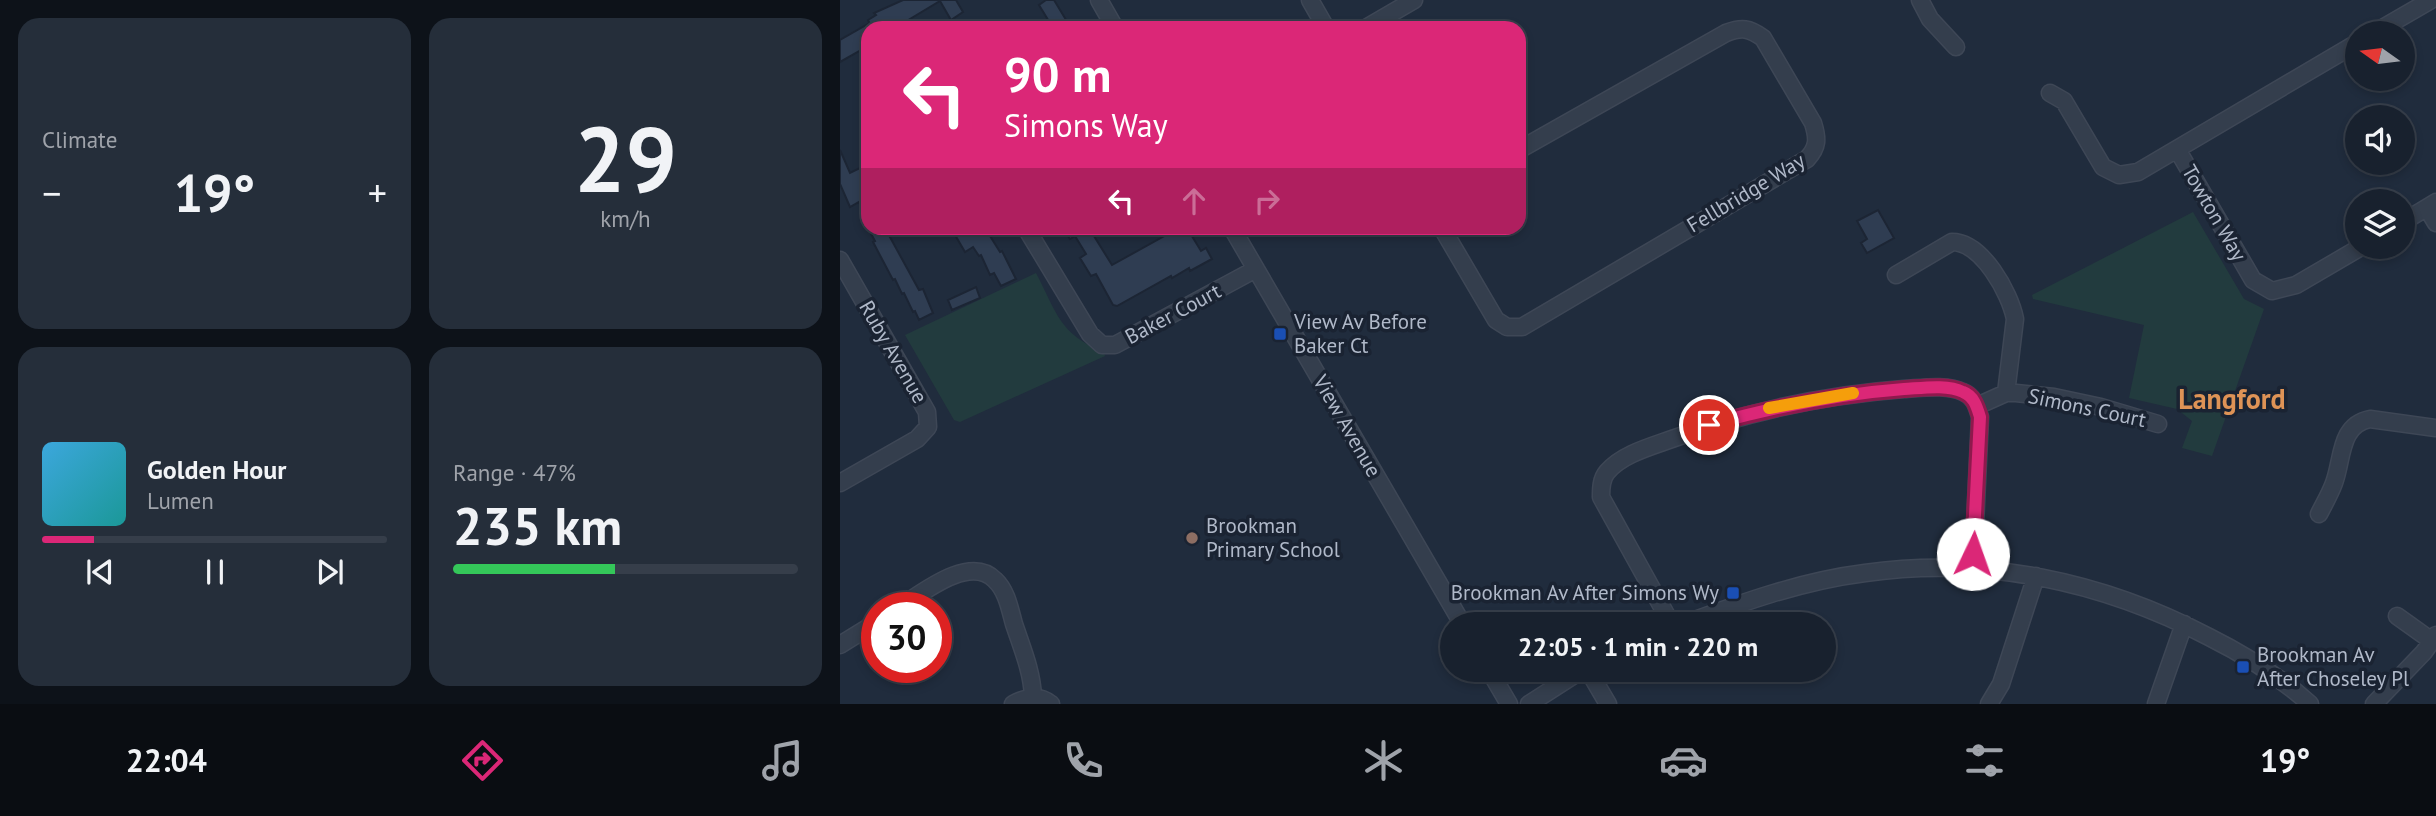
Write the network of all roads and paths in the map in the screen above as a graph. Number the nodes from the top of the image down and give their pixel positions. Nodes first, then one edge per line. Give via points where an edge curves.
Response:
1 (1310, 0) edge
2 (1414, 0) edge
3 (1920, 0) edge
4 (2431, 0) edge
5 (1103, 1) edge
6 (1112, 21) edge
7 (1322, 21) edge
8 (1378, 21) edge
9 (2395, 21) edge
10 (1956, 47) dead end
11 (2345, 50) edge
12 (2050, 93) dead end
13 (1526, 146) edge
14 (2177, 149) junction
15 (2431, 205) edge
16 (2415, 215) edge
17 (2436, 223) edge
18 (1030, 235) edge
19 (1236, 235) edge
20 (1446, 235) edge
21 (2345, 256) edge
22 (840, 260) edge
23 (1256, 269) junction
24 (1896, 275) dead end
25 (2006, 393) junction
26 (1977, 406) junction
27 (2158, 424) dead end
28 (2436, 428) edge
29 (840, 483) edge
30 (2319, 514) dead end
31 (1973, 568) junction
32 (2036, 576) junction
33 (926, 592) edge
34 (1455, 612) edge
35 (1665, 612) edge
36 (1718, 612) edge
37 (2397, 615) dead end
38 (2183, 624) junction
39 (861, 632) edge
40 (2434, 638) edge
41 (840, 645) edge
42 (1496, 682) edge
43 (1563, 682) edge
44 (1595, 682) edge
45 (1033, 696) junction
46 (1013, 704) edge
47 (1051, 704) edge
48 (1509, 704) edge
49 (1529, 704) edge
50 (1608, 704) edge
51 (1989, 704) edge
52 (2156, 704) edge
53 (2310, 704) edge
54 (2374, 704) edge

1 - 7 street
2 - 8 street
3 - 10 street via 1930,19
4 - 9 street
5 - 6 street
11 - 14 street, Towton Way
12 - 14 street via 2064,101 2103,167 2119,175 2138,172
13 - 20 street, Fellbridge Way via 1739,28 1763,38 1813,123 1817,138 1807,159 1522,327 1507,327 1496,320
14 - 21 street, Towton Way via 2253,280 2272,291 2296,285
15 - 16 street
15 - 17 street
18 - 23 street, Baker Court via 1090,334 1102,345 1115,345
19 - 23 street, View Avenue
22 - 29 street, Ruby Avenue via 927,412 928,427 918,439
23 - 34 street, View Avenue
24 - 25 street via 1952,242 1976,251 2002,284 2013,307
25 - 26 street, Simons Court
25 - 27 street, Simons Court via 2054,397
26 - 31 street
26 - 35 street via 1962,391 1949,389 1827,397 1709,425 1617,463 1606,472 1601,497
28 - 30 street via 2360,421 2344,440 2334,484
31 - 32 street
31 - 36 street via 1904,569 1827,579
32 - 38 street via 2106,594
32 - 51 street via 2001,684
33 - 45 street via 971,570 996,580 1031,674
37 - 40 street
38 - 52 street
38 - 53 street via 2253,661
39 - 41 street
40 - 54 street
42 - 48 street
43 - 49 street
44 - 50 street
45 - 46 street
45 - 47 street

